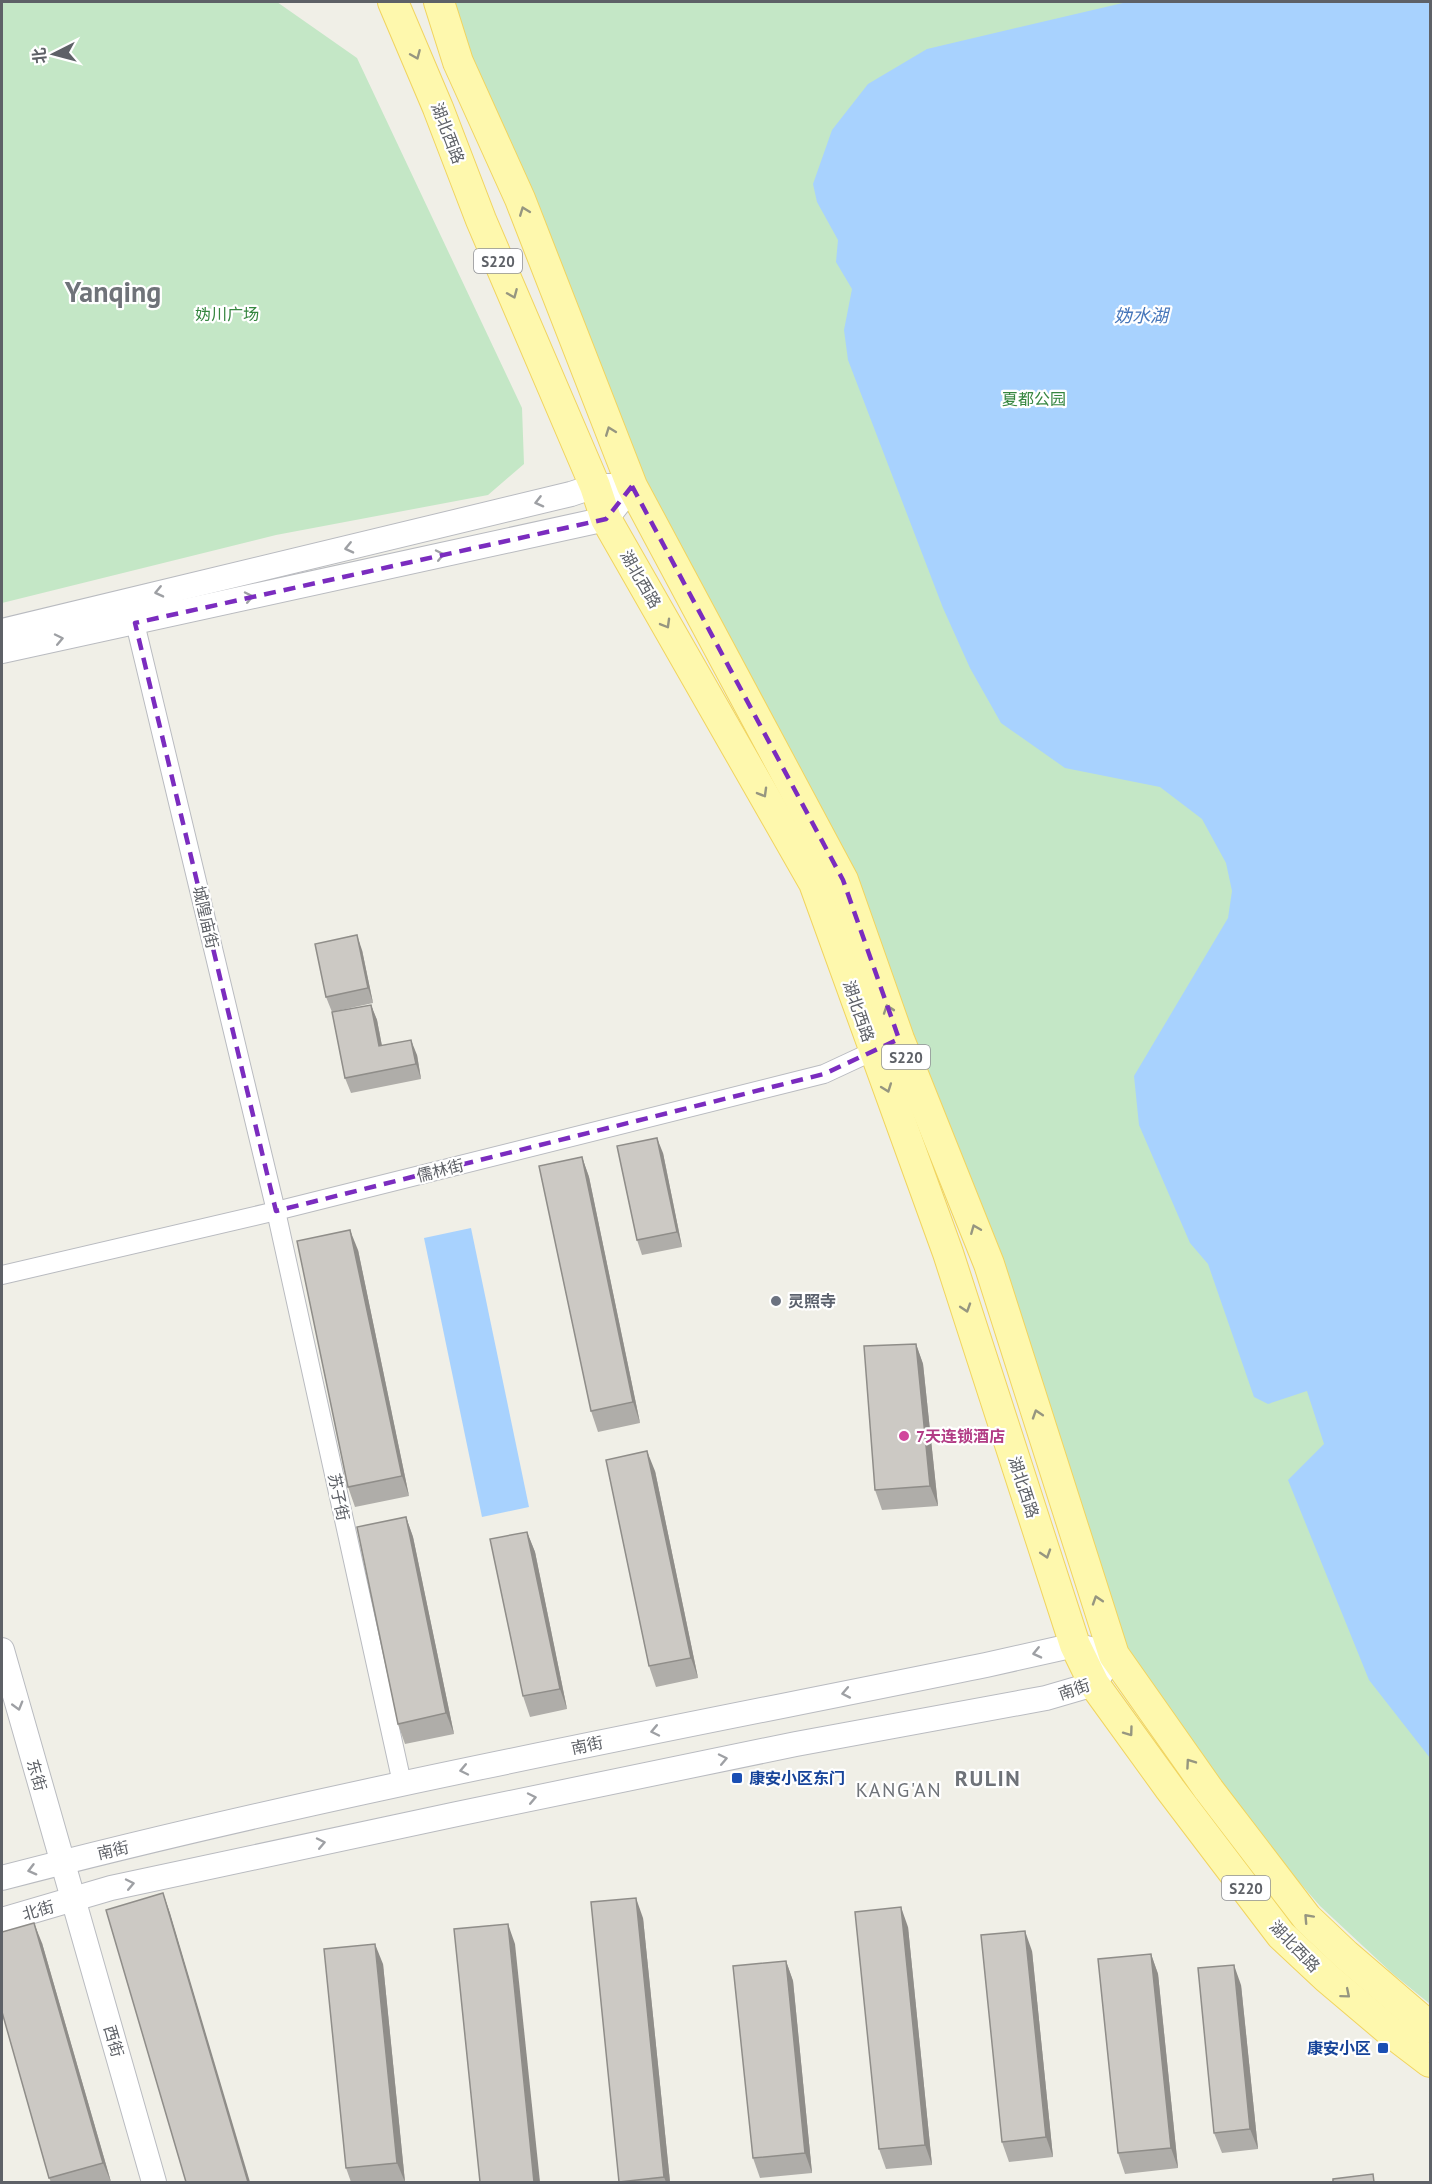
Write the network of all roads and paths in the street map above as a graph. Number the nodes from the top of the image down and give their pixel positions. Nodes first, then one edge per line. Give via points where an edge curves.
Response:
1 (393, 2) edge
2 (439, 2) edge
3 (595, 486) junction
4 (632, 486) junction
5 (606, 519) junction
6 (135, 623) junction
7 (2, 631) edge
8 (2, 651) edge
9 (886, 1045) junction
10 (276, 1211) junction
11 (2, 1275) edge
12 (1075, 1645) junction
13 (2, 1650) edge
14 (1114, 1655) junction
15 (1094, 1684) junction
16 (402, 1783) junction
17 (63, 1862) junction
18 (2, 1878) edge
19 (74, 1899) junction
20 (2, 1920) edge
21 (1431, 2027) edge
22 (1431, 2062) edge
23 (154, 2182) edge

1 -> 3 main road, 湖北西路 / S220
4 -> 2 main road, 湖北西路 / S220 via 520,200 459,62
3 - 4 street
3 - 5 main road, 湖北西路 / S220
3 -> 7 street
4 - 5 street
9 -> 4 main road, 湖北西路 / S220 via 843,880
6 -> 5 street
5 -> 9 main road, 湖北西路 / S220 via 814,883
8 -> 6 street
6 - 10 street, 城隍庙街
9 - 10 street, 儒林街 via 825,1074
9 -> 12 main road, 湖北西路 / S220 via 948,1253
14 -> 9 main road, 湖北西路 / S220 via 989,1264
10 - 11 street, 儒林街
10 - 16 street, 苏子街
12 - 14 street, 南街
12 - 15 main road, 湖北西路 / S220
12 -> 16 street, 南街
13 -> 17 street, 东街
14 - 15 street, 南街
21 -> 14 main road, 湖北西路 / S220 via 1307,1918 1209,1790
19 -> 15 street, 南街 via 445,1816 796,1744 1046,1698
15 -> 22 main road, 湖北西路 / S220 via 1281,1935 1343,1992
16 - 17 street, 南街
17 -> 18 street
17 - 19 street, 东街
19 - 20 street, 北街
19 - 23 street, 西街

